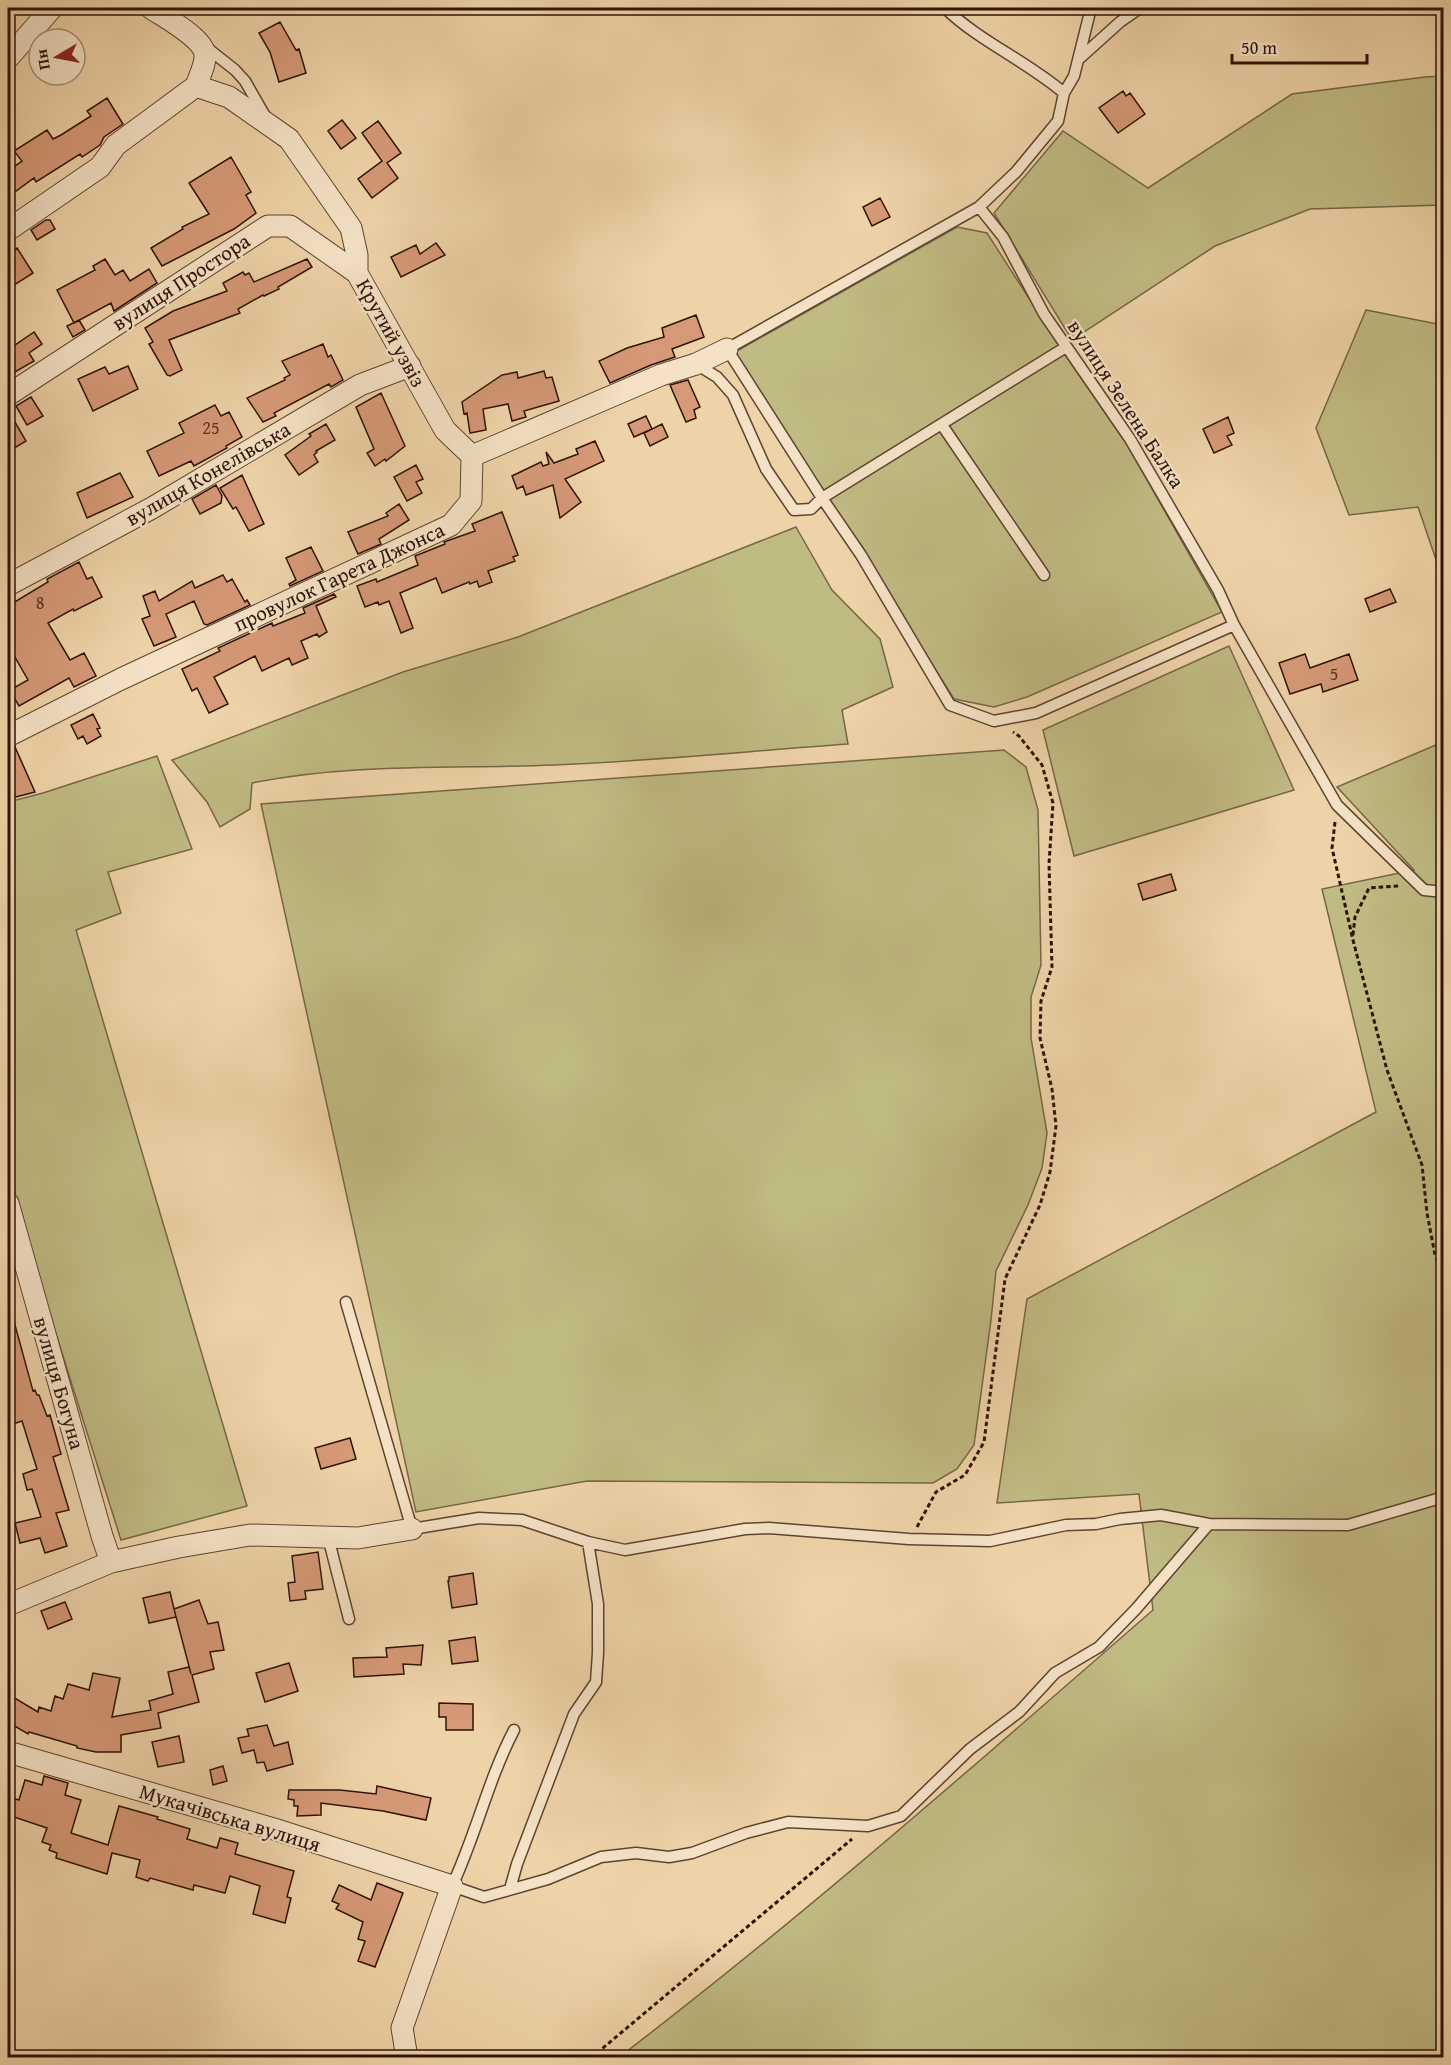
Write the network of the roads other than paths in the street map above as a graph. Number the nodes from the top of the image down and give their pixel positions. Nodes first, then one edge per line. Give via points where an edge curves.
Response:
1 (52, 8) edge
2 (151, 8) edge
3 (945, 8) edge
4 (1091, 8) edge
5 (1140, 8) edge
6 (198, 40) junction
7 (8, 58) edge
8 (1079, 58) junction
9 (196, 86) junction
10 (1064, 93) junction
11 (271, 127) junction
12 (980, 207) junction
13 (8, 230) edge
14 (357, 273) junction
15 (1066, 346) junction
16 (727, 349) junction
17 (696, 364) junction
18 (410, 366) junction
19 (8, 395) edge
20 (942, 425) junction
21 (472, 456) junction
22 (822, 498) junction
23 (1044, 575) dead end
24 (8, 585) edge
25 (1234, 625) junction
26 (8, 736) edge
27 (1443, 892) edge
28 (8, 1203) edge
29 (346, 1302) dead end
30 (1443, 1497) edge
31 (1209, 1524) junction
32 (412, 1529) junction
33 (328, 1537) junction
34 (588, 1542) junction
35 (111, 1562) junction
36 (8, 1605) edge
37 (349, 1619) dead end
38 (514, 1731) dead end
39 (8, 1752) edge
40 (452, 1886) junction
41 (510, 1889) junction
42 (409, 2058) edge

1 - 7 street
2 - 6 street
3 - 10 lane via 976,33 1037,70
4 - 8 lane
5 - 8 lane
6 - 9 street via 205,54
6 - 11 lane via 245,81
8 - 10 lane
9 - 11 street, Крутий узвіз via 229,97
9 - 13 street via 116,145 100,167
10 - 12 lane via 1058,122
11 - 14 street, Крутий узвіз via 289,140 351,228
12 - 15 lane, вулиця Зелена Балка via 1003,237 1044,314
12 - 16 lane
14 - 18 street, Крутий узвіз
14 - 19 street, вулиця Простора via 290,226 268,226
15 - 20 lane
15 - 25 lane, вулиця Зелена Балка via 1130,439 1218,590
16 - 17 street
16 - 22 lane
17 - 21 street via 661,375
17 - 22 lane via 717,377 733,395 766,469 794,510 811,509
18 - 21 street, Крутий узвіз via 445,430
18 - 24 street, вулиця Конелівська via 360,385 183,490
20 - 22 lane
20 - 23 lane
21 - 26 street, провулок Гарета Джонса via 471,501 451,525
22 - 25 lane via 861,555 950,705 994,720 1036,713
25 - 27 lane, вулиця Зелена Балка via 1337,805 1424,890
28 - 35 street, вулиця Богуна
29 - 32 lane
30 - 31 lane via 1348,1526
31 - 34 lane via 1161,1515 1066,1525 990,1542 769,1528 625,1550
31 - 41 lane via 1099,1647 1055,1673 1019,1712 970,1749 901,1816 868,1826 789,1822 692,1853 601,1857 548,1879
32 - 33 street via 358,1538
32 - 34 lane via 479,1518 522,1520
33 - 35 street via 249,1535
33 - 37 lane
34 - 41 lane via 598,1604 596,1682 574,1714
35 - 36 street
38 - 40 lane via 501,1755
39 - 40 street, Мукачівська вулиця via 274,1829
40 - 41 lane via 484,1897
40 - 42 street via 402,2028

